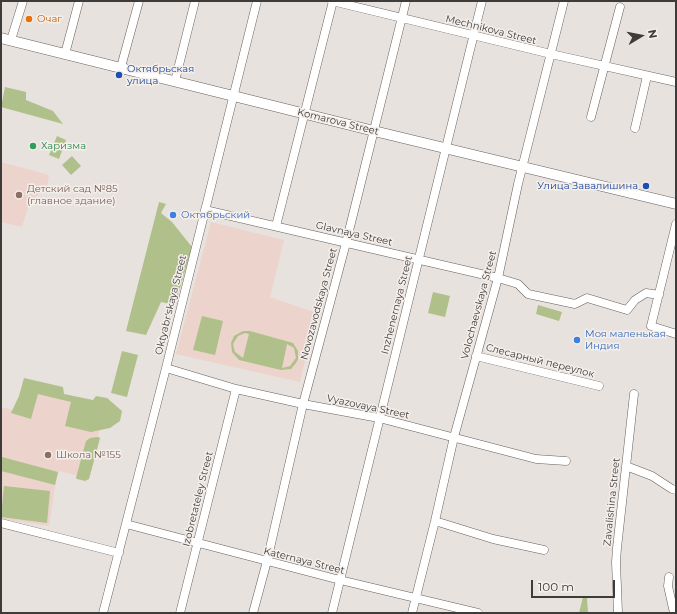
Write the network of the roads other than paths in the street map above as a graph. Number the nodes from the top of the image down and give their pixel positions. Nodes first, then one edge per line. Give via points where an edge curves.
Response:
1 (23, 1) edge
2 (79, 1) edge
3 (139, 1) edge
4 (195, 1) edge
5 (257, 1) edge
6 (333, 1) edge
7 (406, 1) edge
8 (482, 1) edge
9 (564, 1) edge
10 (620, 7) dead end
11 (402, 18) junction
12 (473, 36) junction
13 (1, 38) edge
14 (11, 40) junction
15 (65, 54) junction
16 (551, 54) junction
17 (604, 66) junction
18 (121, 68) junction
19 (647, 76) junction
20 (175, 81) junction
21 (676, 82) edge
22 (234, 95) junction
23 (305, 114) junction
24 (591, 118) dead end
25 (635, 128) dead end
26 (374, 131) junction
27 (446, 148) junction
28 (522, 167) junction
29 (676, 204) edge
30 (205, 210) junction
31 (676, 224) edge
32 (276, 226) junction
33 (346, 243) junction
34 (418, 260) junction
35 (498, 278) junction
36 (659, 295) junction
37 (676, 334) edge
38 (476, 356) junction
39 (166, 368) junction
40 (599, 386) dead end
41 (236, 389) junction
42 (634, 394) dead end
43 (303, 404) junction
44 (379, 418) junction
45 (454, 437) junction
46 (566, 461) dead end
47 (626, 466) junction
48 (676, 490) edge
49 (435, 521) junction
50 (1, 523) edge
51 (126, 524) junction
52 (197, 543) junction
53 (544, 550) dead end
54 (119, 553) junction
55 (266, 561) junction
56 (669, 577) dead end
57 (340, 580) junction
58 (416, 598) junction
59 (103, 613) edge
60 (180, 613) edge
61 (253, 613) edge
62 (332, 613) edge
63 (412, 613) edge
64 (478, 613) edge
65 (618, 613) edge
66 (674, 613) edge

1 - 14 street
2 - 15 street
3 - 18 street
4 - 20 street
5 - 22 street, Oktyabr'skaya Street
6 - 11 street, Mechnikova Street
6 - 23 street
7 - 11 street, Novozavodskaya Street
8 - 12 street, Inzhenernaya Street
9 - 16 street, Volochaevskaya Street
10 - 17 street
11 - 12 street, Mechnikova Street
11 - 26 street, Novozavodskaya Street
12 - 16 street, Mechnikova Street
12 - 27 street, Inzhenernaya Street
13 - 14 main road, Komarova Street
14 - 15 main road, Komarova Street
15 - 18 main road, Komarova Street
16 - 17 street, Mechnikova Street
16 - 28 street, Volochaevskaya Street
17 - 19 street, Mechnikova Street
17 - 24 street
18 - 20 main road, Komarova Street
19 - 21 street, Mechnikova Street
19 - 25 street
20 - 22 main road, Komarova Street
22 - 23 main road, Komarova Street
22 - 30 street, Oktyabr'skaya Street
23 - 26 main road, Komarova Street
23 - 32 street
26 - 27 main road, Komarova Street
26 - 33 street, Novozavodskaya Street
27 - 28 main road, Komarova Street
27 - 34 street, Inzhenernaya Street
28 - 29 main road, Komarova Street
28 - 35 street, Volochaevskaya Street
30 - 32 street, Glavnaya Street
30 - 39 street, Oktyabr'skaya Street
31 - 36 street
32 - 33 street, Glavnaya Street
33 - 34 street, Glavnaya Street
33 - 43 street, Novozavodskaya Street
34 - 35 street, Glavnaya Street
34 - 44 street, Inzhenernaya Street
35 - 36 street, Glavnaya Street via 518,284 528,294 575,304 587,298 627,310 635,300 646,293
35 - 38 street, Volochaevskaya Street
36 - 37 street via 651,326
38 - 40 street, Слесарный переулок
38 - 45 street, Volochaevskaya Street
39 - 41 street, Vyazovaya Street
39 - 51 street, Oktyabr'skaya Street
41 - 43 street, Vyazovaya Street
41 - 52 street, Izobretateley Street
42 - 47 street, Zavalishina Street
43 - 44 street, Vyazovaya Street
43 - 55 street, Novozavodskaya Street
44 - 45 street, Vyazovaya Street
44 - 57 street, Inzhenernaya Street
45 - 46 street, Vyazovaya Street via 536,459
45 - 49 street, Volochaevskaya Street
47 - 48 street via 652,476
47 - 65 street, Zavalishina Street via 616,562
49 - 53 street via 493,539
49 - 58 street, Volochaevskaya Street
50 - 54 street
51 - 52 street, Katernaya Street
51 - 54 street, Oktyabr'skaya Street
52 - 55 street, Katernaya Street
52 - 60 street, Izobretateley Street
54 - 59 street, Oktyabr'skaya Street
55 - 57 street, Katernaya Street
55 - 61 street, Novozavodskaya Street
56 - 66 street via 668,586
57 - 58 street, Katernaya Street
57 - 62 street, Inzhenernaya Street
58 - 63 street, Volochaevskaya Street
58 - 64 street, Katernaya Street

